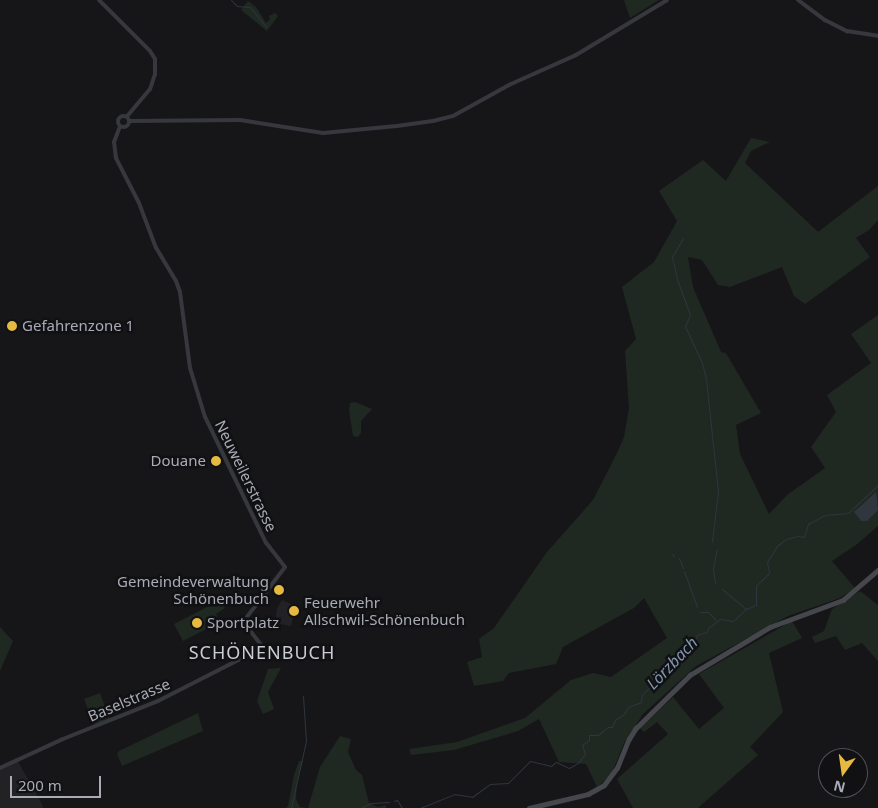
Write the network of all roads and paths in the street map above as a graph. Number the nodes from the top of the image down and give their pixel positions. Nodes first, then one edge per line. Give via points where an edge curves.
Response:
1 (99, 0) edge
2 (666, 0) edge
3 (798, 0) edge
4 (878, 36) edge
5 (128, 119) junction
6 (120, 126) junction
7 (878, 570) edge
8 (262, 646) joint
9 (0, 768) edge
10 (529, 808) edge

1 - 5 street via 155,59 150,89
2 - 5 street via 576,55 511,84 453,116 397,126 322,133 240,120
3 - 4 street via 824,20 847,31
5 - 6 street via 127,126
5 - 6 street via 118,118
6 - 8 street, Neuweilerstrasse via 114,142 118,164 180,292 190,368 205,417 266,543 285,565 243,622
7 - 10 main road via 843,600 770,627 690,675 640,723 629,739 614,775 598,789
8 - 9 street, Baselstrasse via 158,701

